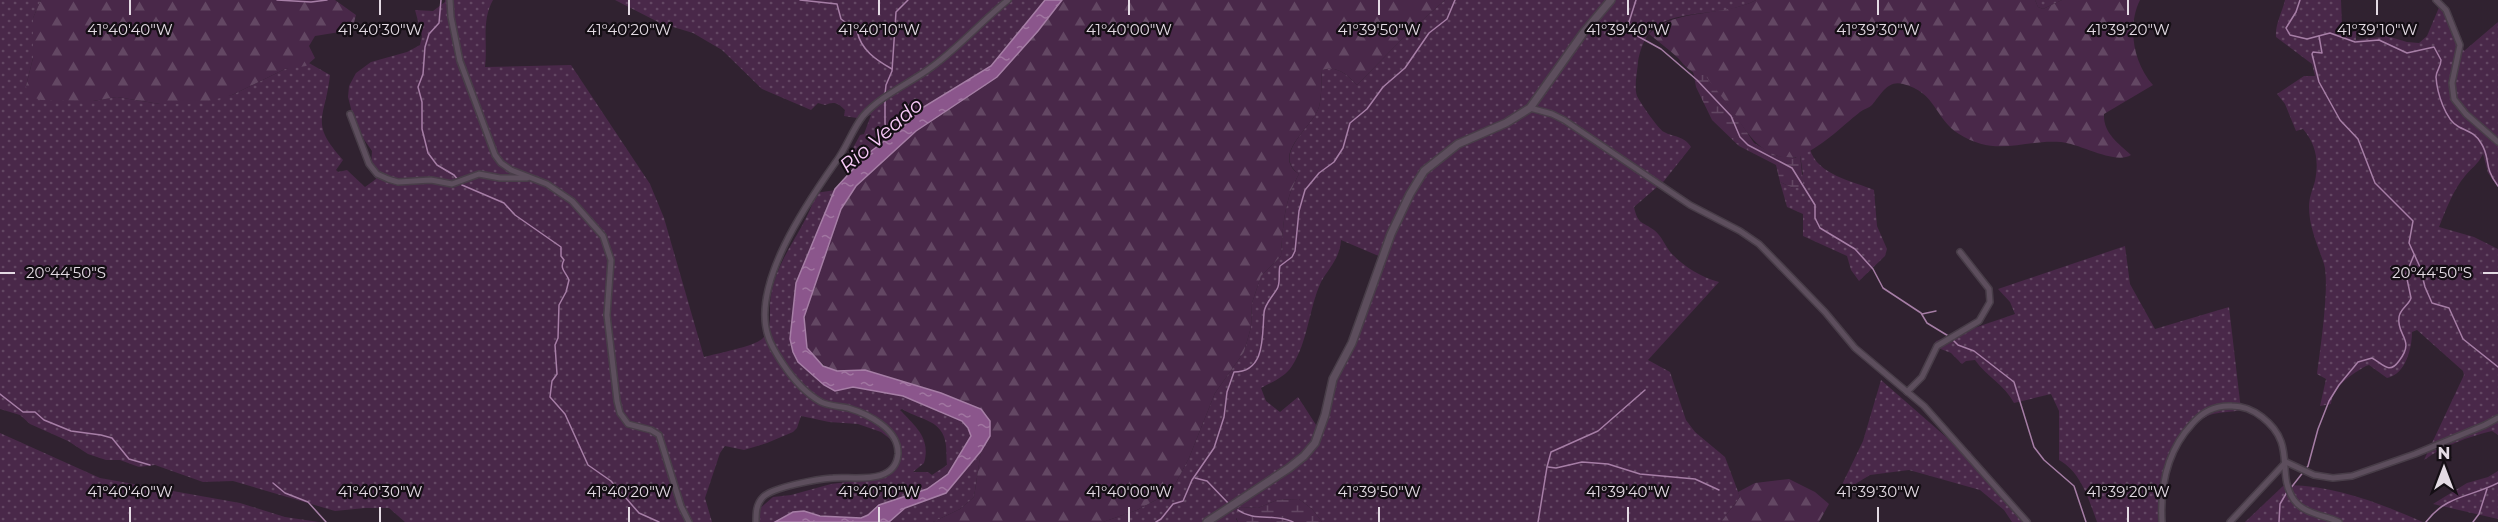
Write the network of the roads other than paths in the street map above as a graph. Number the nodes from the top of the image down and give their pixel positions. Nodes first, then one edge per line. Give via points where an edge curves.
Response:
1 (450, 0) edge
2 (1008, 0) edge
3 (1611, 0) edge
4 (2436, 0) edge
5 (1530, 108) junction
6 (350, 114) dead end
7 (2498, 142) edge
8 (531, 178) junction
9 (1959, 252) dead end
10 (1907, 392) junction
11 (2498, 417) edge
12 (2286, 462) junction
13 (689, 522) edge
14 (756, 522) edge
15 (1207, 522) edge
16 (2027, 522) edge
17 (2162, 522) edge
18 (2230, 522) edge
19 (2339, 522) edge

1 - 8 street via 460,61 495,155 511,171
2 - 14 street via 947,55 864,116 816,189 778,257 768,287 768,336 790,375 822,402 855,411 887,429 896,442 896,461 878,476 832,478 770,492 759,503
3 - 5 street
4 - 7 street via 2446,10 2460,45 2452,83 2454,99
5 - 10 street via 1557,116 1690,204 1752,238 1803,288 1855,348
5 - 15 street via 1458,144 1424,171 1391,234 1352,343 1333,379 1314,442 1288,468
6 - 8 street via 369,164 388,180 452,184 475,174
8 - 13 street via 572,201 607,244 611,268 607,322 620,413 628,424 659,435
9 - 10 street via 1987,286 1990,302 1979,321 1937,346 1922,378
10 - 16 street
11 - 12 street via 2415,454 2352,476 2314,475
12 - 17 street via 2276,430 2256,413 2236,406 2209,410 2191,425 2172,450 2162,496
12 - 18 street
12 - 19 street via 2287,484 2295,501 2304,509

